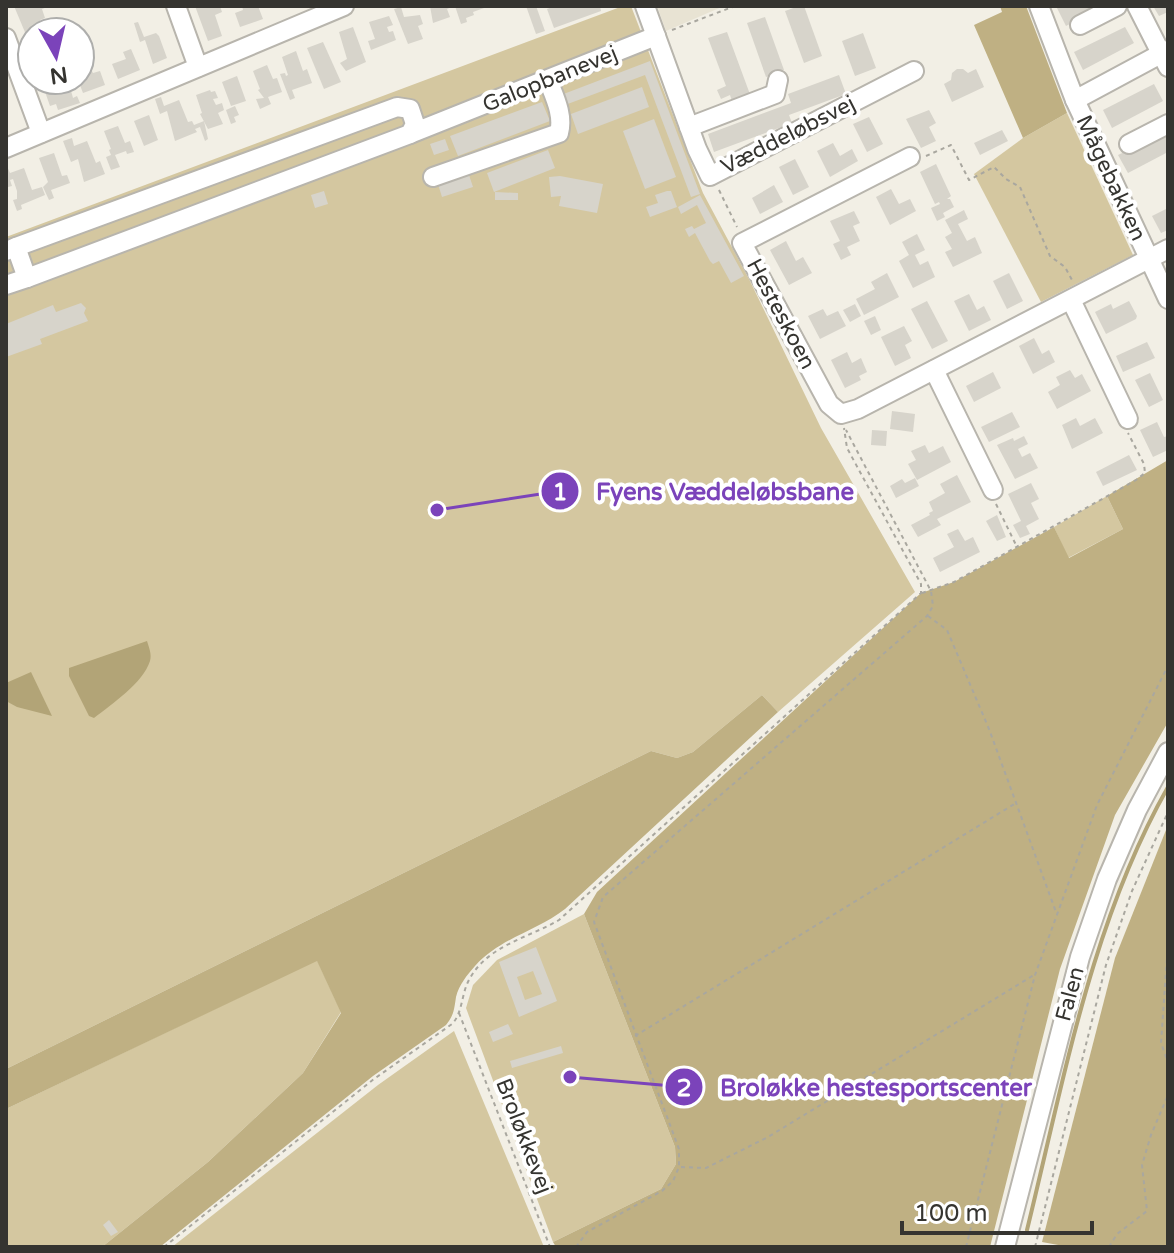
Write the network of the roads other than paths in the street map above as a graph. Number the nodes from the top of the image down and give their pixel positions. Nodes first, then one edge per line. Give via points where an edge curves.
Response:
1 (176, 6) edge
2 (344, 6) edge
3 (645, 6) edge
4 (1039, 6) edge
5 (1117, 6) edge
6 (1137, 6) edge
7 (1080, 25) dead end
8 (656, 36) junction
9 (6, 38) edge
10 (1166, 57) edge
11 (198, 67) junction
12 (914, 71) dead end
13 (548, 80) junction
14 (778, 80) dead end
15 (1075, 100) junction
16 (1168, 124) edge
17 (689, 127) junction
18 (41, 133) junction
19 (410, 134) junction
20 (1129, 144) dead end
21 (6, 148) edge
22 (910, 157) road end
23 (433, 177) dead end
24 (11, 249) edge
25 (1168, 249) edge
26 (1149, 259) junction
27 (27, 278) junction
28 (6, 285) edge
29 (1075, 298) junction
30 (1168, 299) edge
31 (934, 370) junction
32 (1128, 419) road end
33 (993, 490) road end
34 (1168, 752) edge
35 (1005, 1247) edge

1 - 11 street
2 - 11 street
3 - 8 street, Væddeløbsvej
4 - 15 street, Mågebakken
5 - 7 street
6 - 10 street, Mågebakken
8 - 13 street, Galopbanevej
8 - 17 street, Væddeløbsvej
9 - 18 street
10 - 15 street, Mågebakken
11 - 18 street
12 - 17 street, Væddeløbsvej via 710,176
13 - 19 street, Galopbanevej
13 - 23 street via 559,108 559,133
14 - 17 street, Væddeløbsvej via 775,94
15 - 26 street, Mågebakken
16 - 20 street, Mågebakken
18 - 21 street
19 - 24 street via 415,124 410,109 397,107
19 - 27 street, Galopbanevej
22 - 31 street, Hesteskoen via 742,243 829,404 841,414
24 - 27 street
25 - 26 street
26 - 29 street
26 - 30 street, Mågebakken
27 - 28 street, Galopbanevej
29 - 31 street
29 - 32 street
31 - 33 street
34 - 35 street, Falen via 1107,879 1080,957

